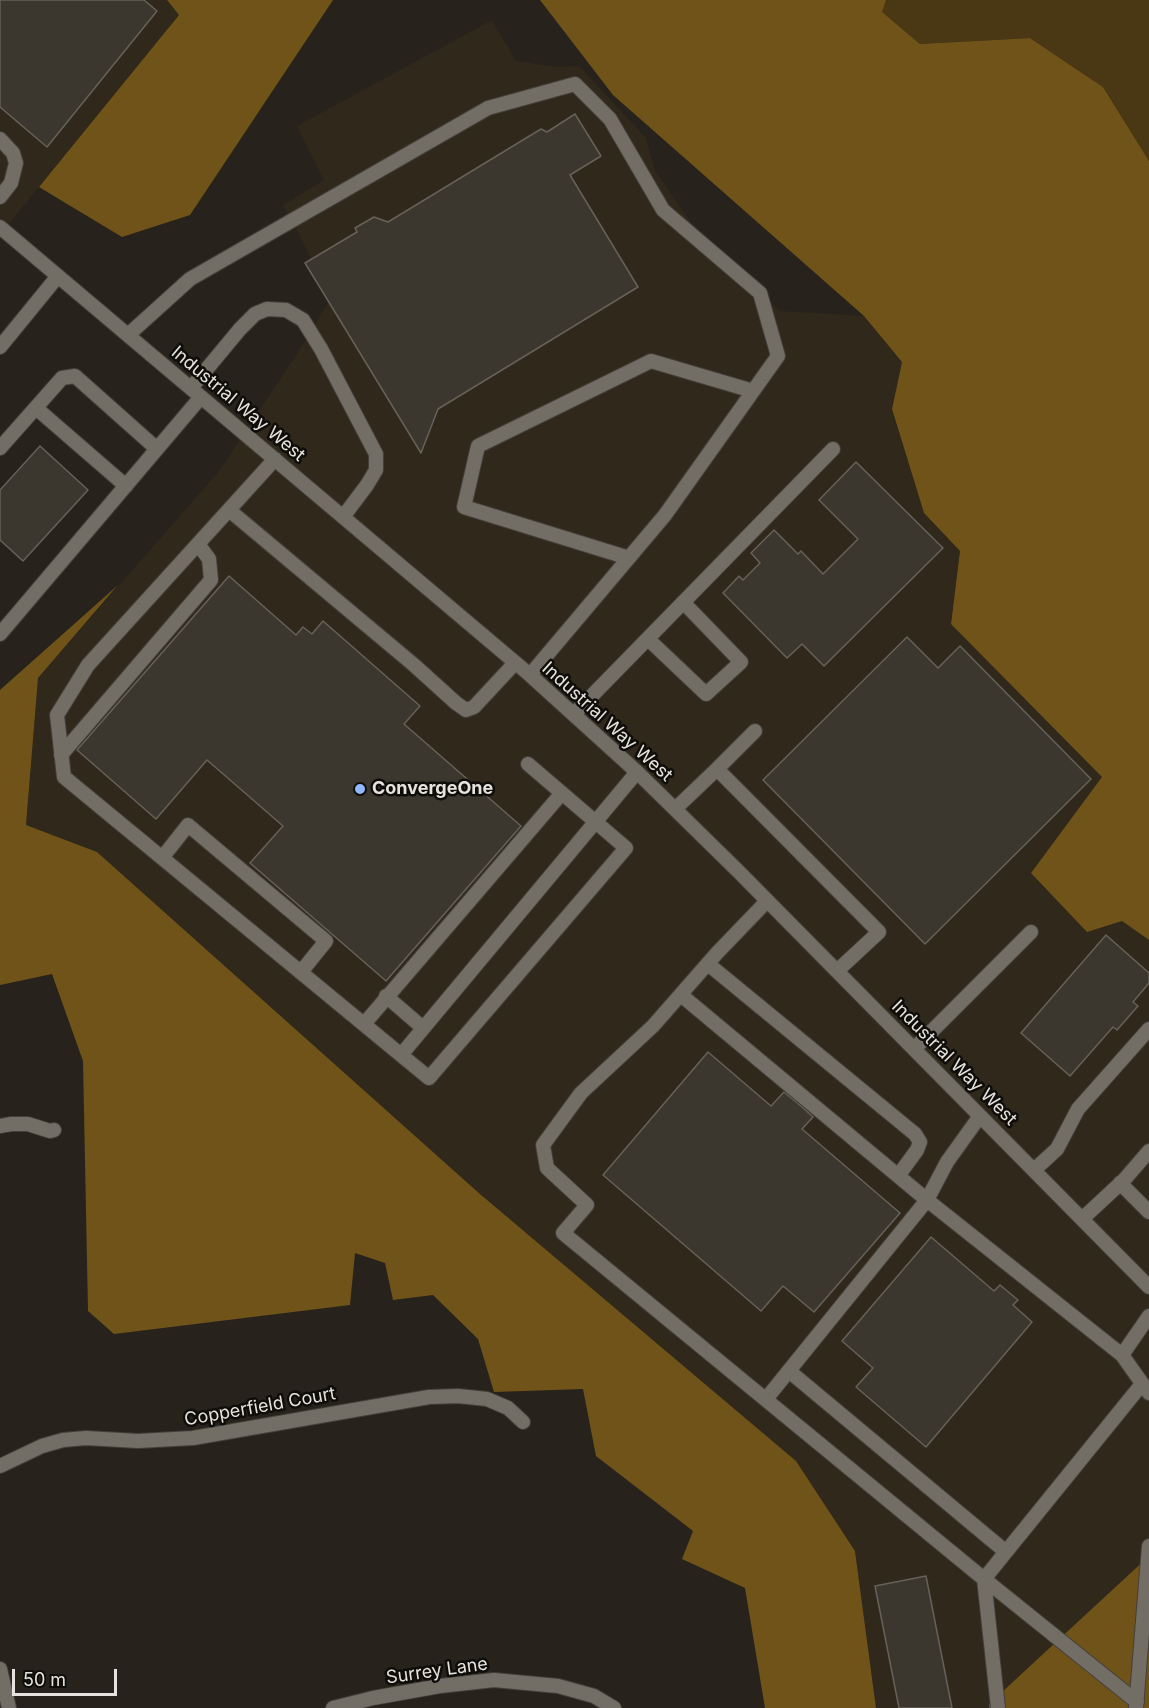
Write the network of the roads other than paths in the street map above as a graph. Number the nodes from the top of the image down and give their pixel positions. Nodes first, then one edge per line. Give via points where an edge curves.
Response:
1 (0, 139) edge
2 (0, 196) edge
3 (0, 227) edge
4 (58, 276) junction
5 (128, 335) junction
6 (0, 347) edge
7 (753, 391) junction
8 (196, 393) junction
9 (36, 408) junction
10 (0, 448) edge
11 (157, 449) junction
12 (833, 449) dead end
13 (274, 459) junction
14 (126, 486) junction
15 (229, 510) junction
16 (343, 517) junction
17 (198, 544) junction
18 (629, 558) junction
19 (683, 602) junction
20 (0, 634) edge
21 (648, 639) junction
22 (514, 663) junction
23 (530, 675) junction
24 (574, 714) junction
25 (755, 730) dead end
26 (62, 755) junction
27 (528, 764) dead end
28 (717, 769) junction
29 (637, 772) junction
30 (562, 793) junction
31 (675, 809) junction
32 (596, 821) junction
33 (162, 858) junction
34 (767, 901) junction
35 (1031, 932) dead end
36 (708, 964) junction
37 (837, 971) junction
38 (301, 972) junction
39 (681, 995) junction
40 (386, 996) junction
41 (364, 1024) junction
42 (423, 1028) junction
43 (1149, 1029) edge
44 (914, 1049) junction
45 (401, 1055) junction
46 (980, 1116) junction
47 (0, 1126) edge
48 (54, 1130) dead end
49 (1149, 1151) edge
50 (1034, 1170) junction
51 (898, 1176) junction
52 (1120, 1184) junction
53 (927, 1200) junction
54 (1149, 1212) edge
55 (1082, 1219) junction
56 (1149, 1287) edge
57 (1149, 1316) edge
58 (1122, 1355) junction
59 (789, 1371) junction
60 (1146, 1389) edge
61 (766, 1399) junction
62 (524, 1422) dead end
63 (0, 1466) edge
64 (1149, 1546) edge
65 (1006, 1552) junction
66 (984, 1579) junction
67 (0, 1669) edge
68 (1136, 1705) edge
69 (9, 1708) edge
70 (333, 1708) edge
71 (614, 1708) edge
72 (998, 1708) edge

1 - 2 street via 13,153 16,163 11,183
3 - 4 street, Industrial Way West
4 - 5 street, Industrial Way West
4 - 6 street
5 - 7 street via 190,279 488,108 575,84 610,120 663,210 760,293 778,356
5 - 8 street, Industrial Way West
7 - 18 street via 665,515
7 - 18 street via 651,361 478,446 464,507
8 - 11 street
8 - 13 street, Industrial Way West
8 - 16 street via 240,329 255,314 267,309 286,310 303,320 376,453 376,470
9 - 10 street
9 - 11 street via 62,378 75,376
9 - 14 street
11 - 14 street
12 - 19 street
13 - 15 street
13 - 16 street, Industrial Way West
14 - 20 street
15 - 17 street
15 - 22 street via 466,710 474,707
16 - 22 street, Industrial Way West
17 - 26 street via 88,665 57,714
17 - 26 street via 209,559 211,580
18 - 23 street
19 - 21 street
19 - 21 street via 741,662 706,694
21 - 24 street
22 - 23 street, Industrial Way West
23 - 24 street, Industrial Way West
24 - 29 street, Industrial Way West
25 - 28 street
26 - 33 street via 64,777
27 - 30 street
28 - 31 street
28 - 37 street via 879,932
29 - 31 street, Industrial Way West
29 - 32 street
30 - 32 street
30 - 40 street
31 - 34 street, Industrial Way West
32 - 42 street
32 - 45 street via 626,848 429,1078
33 - 38 street
33 - 38 street via 188,825 326,941
34 - 36 street
34 - 37 street, Industrial Way West
35 - 44 street
36 - 39 street
36 - 51 street via 915,1134 920,1142 917,1150
37 - 44 street, Industrial Way West
38 - 41 street
39 - 51 street
39 - 61 street via 581,1092 543,1145 547,1168 587,1206 563,1233
40 - 41 street
40 - 42 street
41 - 45 street
42 - 45 street
43 - 50 street via 1078,1108 1057,1149
44 - 46 street, Industrial Way West
46 - 50 street, Industrial Way West
46 - 53 street via 947,1162
47 - 48 street via 28,1124
49 - 52 street
50 - 55 street, Industrial Way West
51 - 53 street
52 - 54 street
52 - 55 street
53 - 58 street
53 - 59 street
55 - 56 street, Industrial Way West
57 - 58 street
58 - 60 street
59 - 61 street
59 - 65 street
60 - 65 street
61 - 66 street
62 - 63 street, Copperfield Court via 508,1408 487,1399 429,1397 193,1438 63,1440
64 - 68 street
65 - 66 street
66 - 68 street
66 - 72 street
67 - 69 street
70 - 71 street, Surrey Lane via 440,1686 494,1680 558,1686 594,1696

